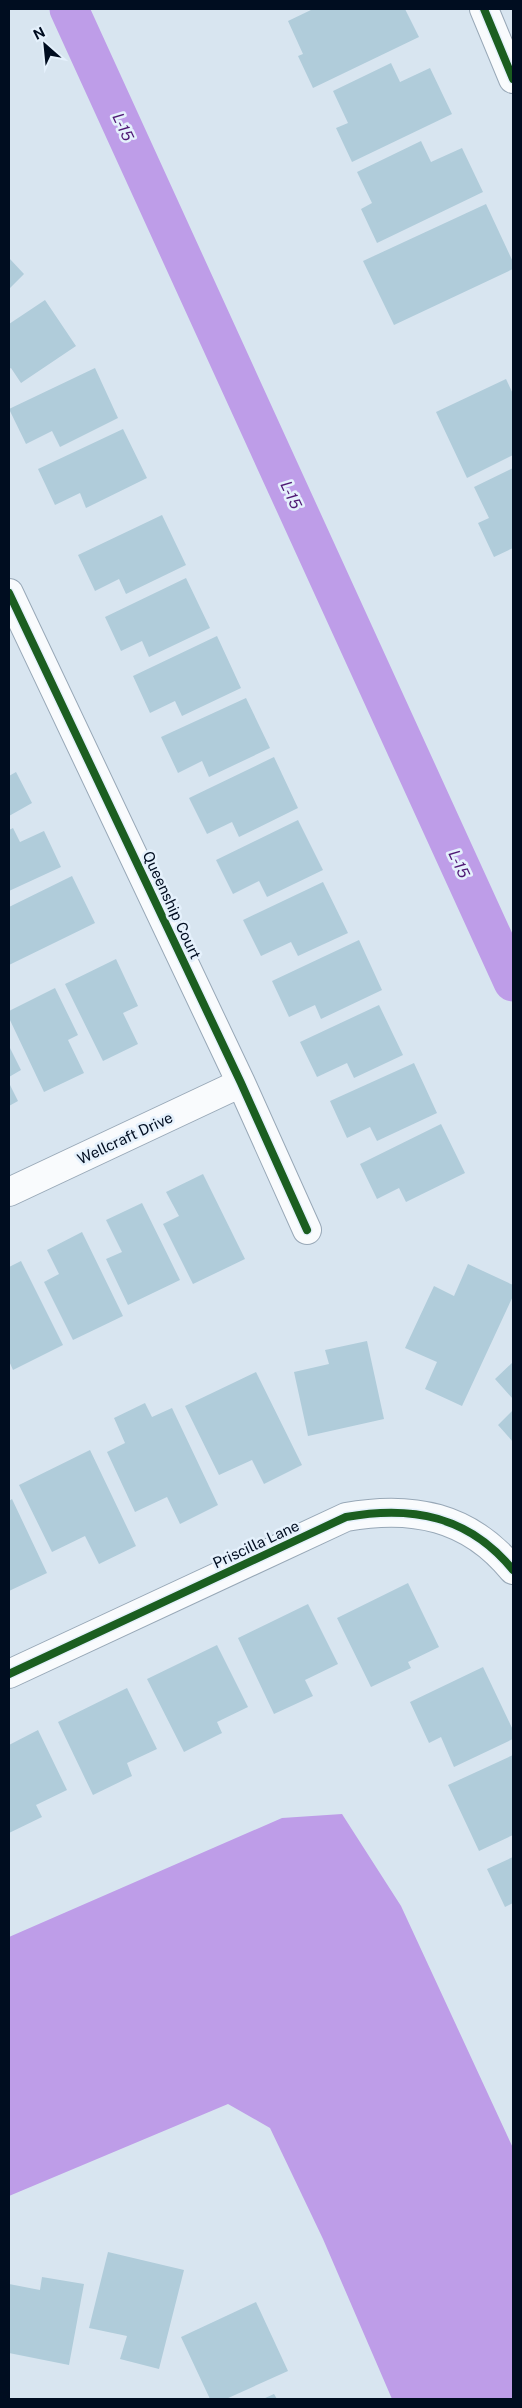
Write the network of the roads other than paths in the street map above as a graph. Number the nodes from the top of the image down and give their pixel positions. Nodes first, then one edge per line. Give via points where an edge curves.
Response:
1 (484, 9) edge
2 (513, 79) edge
3 (9, 593) edge
4 (241, 1083) junction
5 (9, 1192) edge
6 (307, 1230) dead end
7 (513, 1570) edge
8 (9, 1674) edge

1 - 2 street
3 - 4 street, Queenship Court
4 - 5 street, Wellcraft Drive
4 - 6 street, Queenship Court
7 - 8 street, Priscilla Lane via 482,1540 433,1516 406,1511 346,1517

